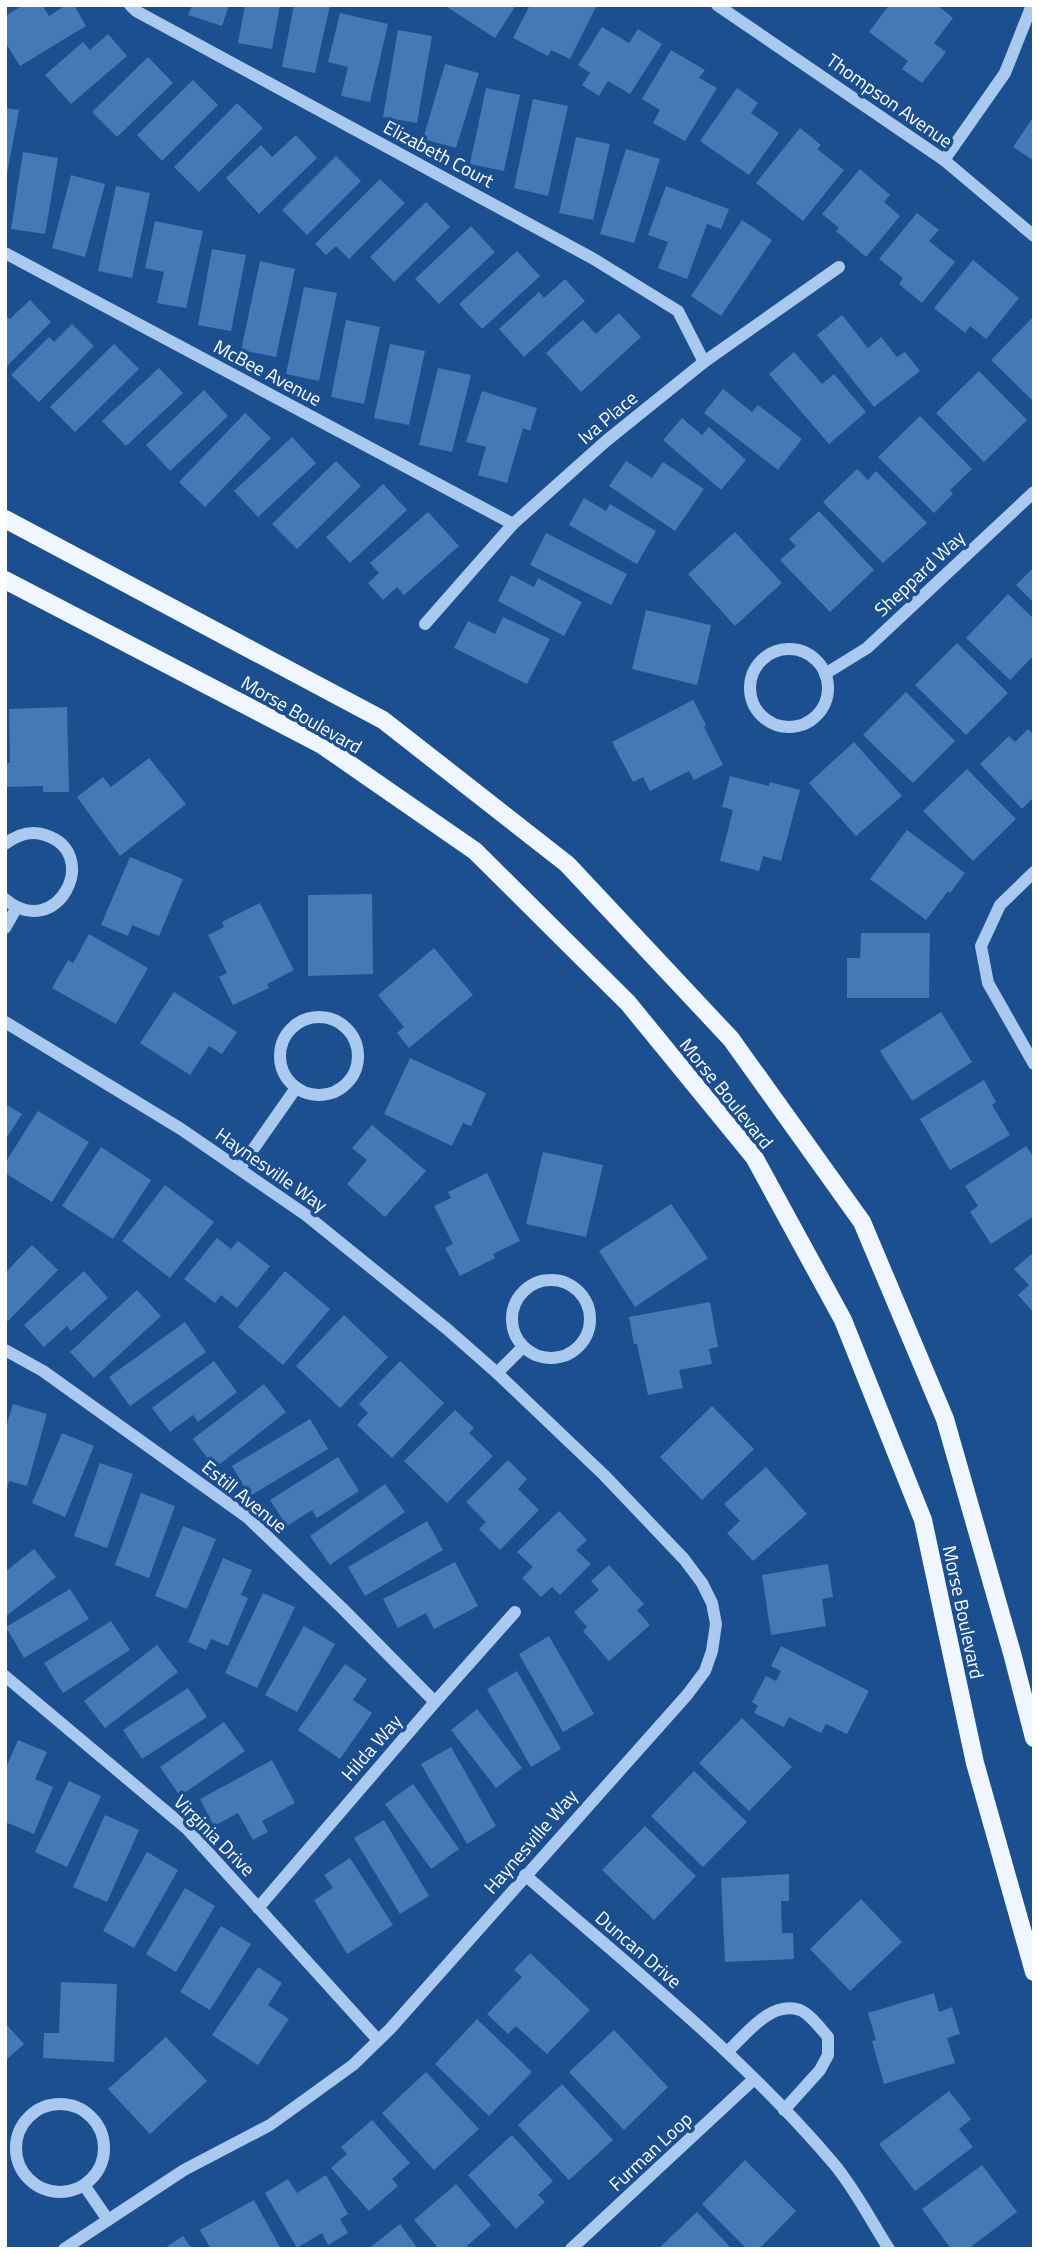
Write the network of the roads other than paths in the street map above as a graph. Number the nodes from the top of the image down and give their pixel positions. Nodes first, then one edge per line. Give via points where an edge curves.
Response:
1 (130, 5) edge
2 (718, 5) edge
3 (1032, 5) edge
4 (944, 160) junction
5 (1034, 236) edge
6 (5, 253) edge
7 (839, 267) dead end
8 (704, 362) junction
9 (1034, 492) edge
10 (5, 519) edge
11 (513, 524) junction
12 (5, 580) edge
13 (425, 624) dead end
14 (825, 674) junction
15 (5, 844) edge
16 (1034, 872) edge
17 (5, 899) edge
18 (17, 907) junction
19 (5, 928) edge
20 (5, 1022) edge
21 (1034, 1064) edge
22 (296, 1088) junction
23 (240, 1168) junction
24 (523, 1347) junction
25 (5, 1350) edge
26 (497, 1373) junction
27 (515, 1612) dead end
28 (5, 1676) edge
29 (435, 1703) junction
30 (1034, 1738) edge
31 (526, 1875) junction
32 (258, 1908) junction
33 (1034, 1972) edge
34 (378, 2040) junction
35 (727, 2052) junction
36 (753, 2080) junction
37 (784, 2110) junction
38 (84, 2185) junction
39 (108, 2220) junction
40 (64, 2249) edge
41 (571, 2249) edge
42 (889, 2249) edge

1 - 8 street, Elizabeth Court via 592,258 667,304 678,311
2 - 4 street, Thompson Avenue
3 - 4 street via 1005,73
4 - 5 street, Thompson Avenue
6 - 11 street, McBee Avenue
7 - 8 street, Iva Place
8 - 11 street, Iva Place
9 - 14 street, Sheppard Way via 867,648
10 - 30 main road, Morse Boulevard via 383,720 567,864 731,1039 862,1222 945,1419
11 - 13 street, Iva Place
12 - 33 main road, Morse Boulevard via 322,745 475,851 628,1003 754,1157 843,1320 923,1520 975,1763
14 - 14 street via 810,655 798,650 774,652 756,667 751,678 752,703 770,722 783,727 809,721 825,700
15 - 18 street via 25,833 38,832 61,843 72,868 66,894 56,904 30,911
16 - 21 street via 1000,905 981,946 988,983
17 - 18 street
18 - 19 street
20 - 23 street, Haynesville Way
22 - 22 street via 281,1066 283,1039 303,1020 329,1018 342,1024 351,1032 358,1055 351,1079 331,1093 319,1095
22 - 23 street
23 - 26 street, Haynesville Way via 375,1270
24 - 24 street via 515,1336 513,1309 528,1287 554,1280 567,1283 586,1300 589,1325 579,1346 545,1358
24 - 26 street
25 - 29 street, Estill Avenue via 43,1371 247,1517
26 - 31 street, Haynesville Way via 684,1559 712,1603 716,1624 705,1671 687,1695
27 - 29 street, Hilda Way
28 - 32 street, Virginia Drive via 187,1829
29 - 32 street, Hilda Way
31 - 34 street, Haynesville Way
31 - 35 street, Duncan Drive
32 - 34 street, Virginia Drive
34 - 39 street, Haynesville Way via 353,2065 270,2125 184,2170
35 - 36 street, Duncan Drive
35 - 37 street via 768,2014 783,2008 802,2010 828,2037 828,2055
36 - 37 street, Duncan Drive
36 - 41 street, Furman Loop
37 - 42 street, Duncan Drive via 835,2166
38 - 38 street via 102,2162 102,2132 76,2107 55,2104 40,2108 20,2128 16,2157 21,2170 30,2181 49,2190 71,2191
38 - 39 street
39 - 40 street, Haynesville Way

